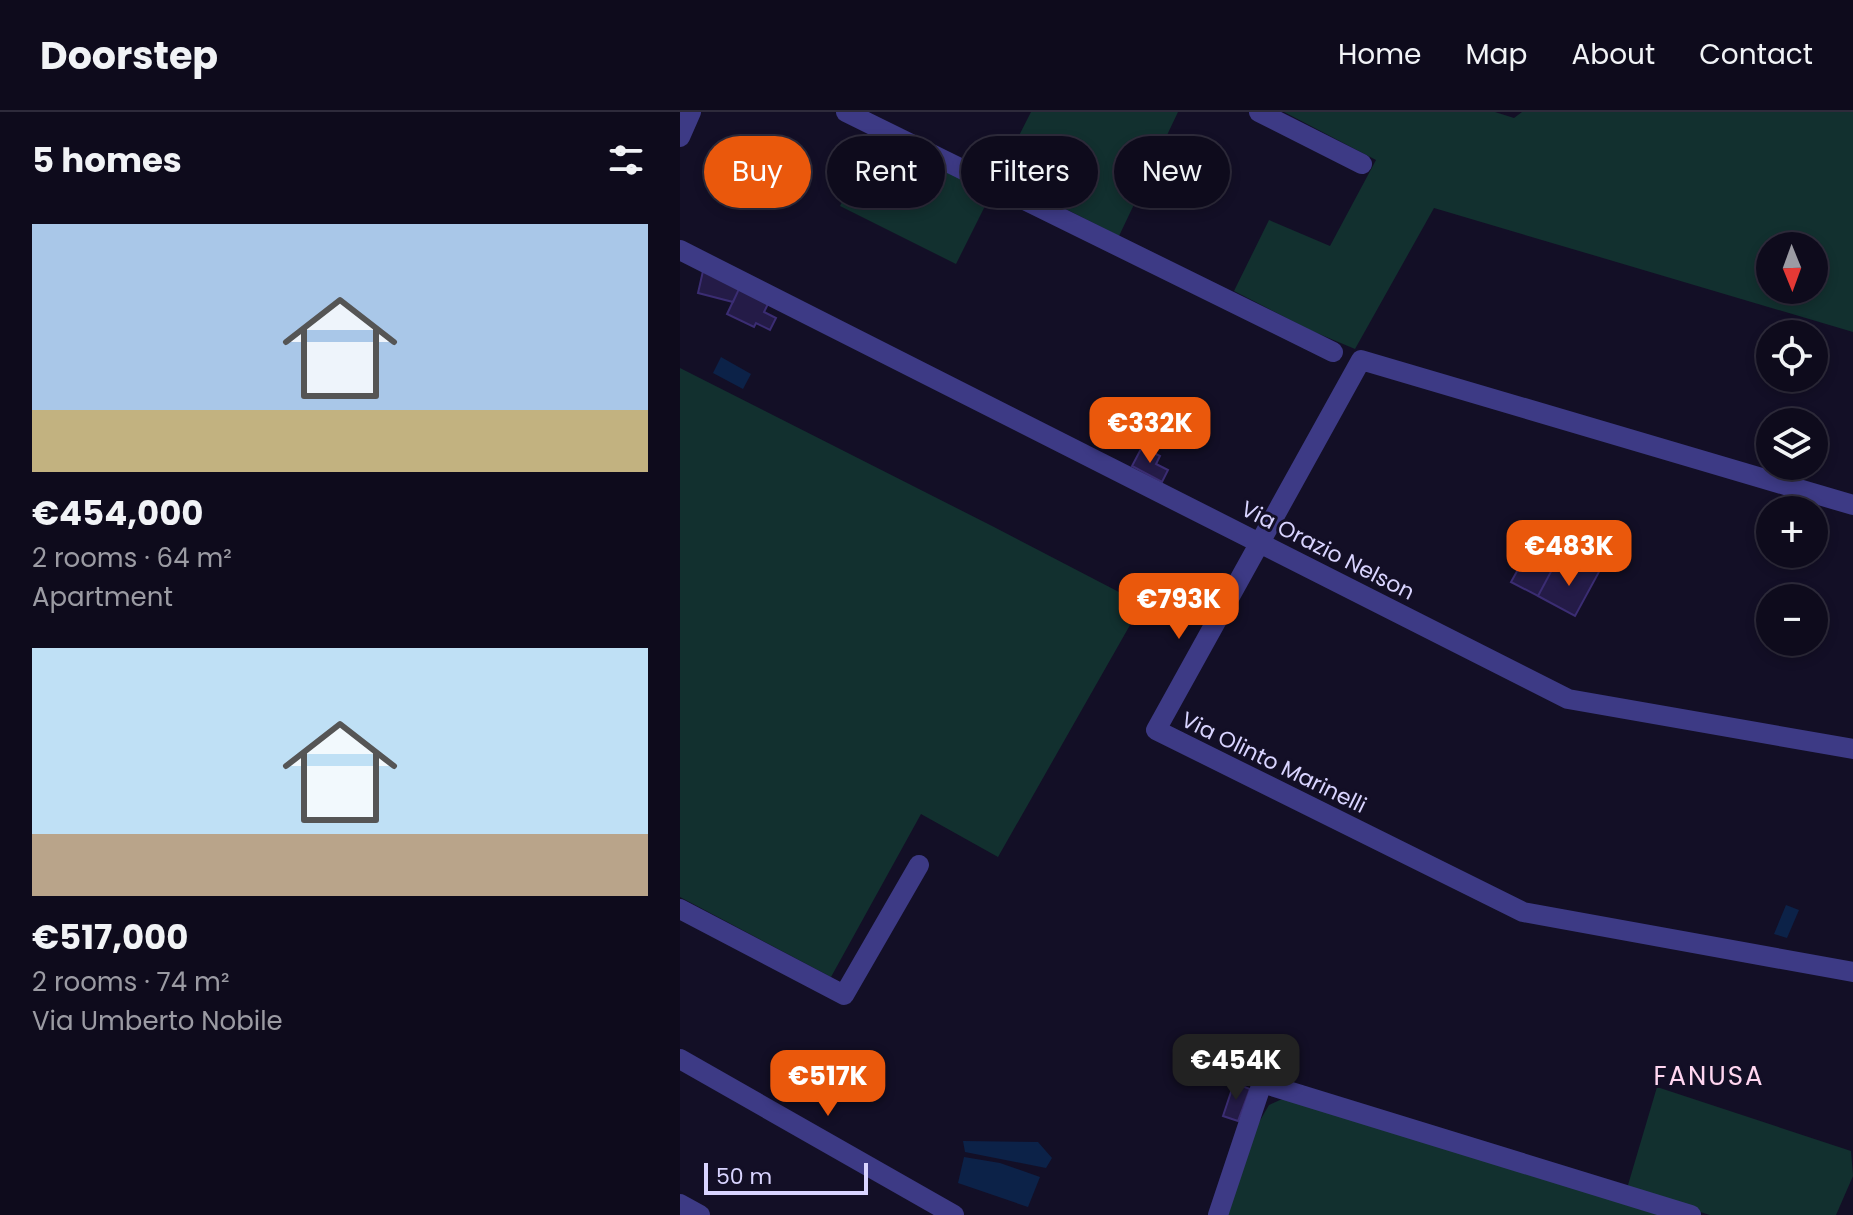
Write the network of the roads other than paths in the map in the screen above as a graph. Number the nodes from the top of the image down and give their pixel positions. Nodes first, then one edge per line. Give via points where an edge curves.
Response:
1 (691, 112) edge
2 (846, 112) edge
3 (1259, 112) edge
4 (881, 120) edge
5 (680, 137) edge
6 (1362, 164) dead end
7 (680, 250) edge
8 (1333, 352) dead end
9 (1853, 505) edge
10 (1259, 542) junction
11 (1853, 749) edge
12 (919, 865) dead end
13 (680, 909) edge
14 (1853, 972) edge
15 (680, 1059) edge
16 (680, 1204) edge
17 (700, 1215) edge
18 (954, 1215) edge
19 (1218, 1215) edge
20 (1691, 1215) edge

1 - 5 street
2 - 4 street
3 - 6 street
4 - 8 street
7 - 10 street, Via Orazio Nelson
9 - 10 street, Via Olinto Marinelli via 1361,360
10 - 11 street, Via Orazio Nelson via 1568,699
10 - 14 street, Via Olinto Marinelli via 1156,730 1523,912
12 - 13 street via 844,995
15 - 18 street
16 - 17 street
19 - 20 street via 1262,1083

